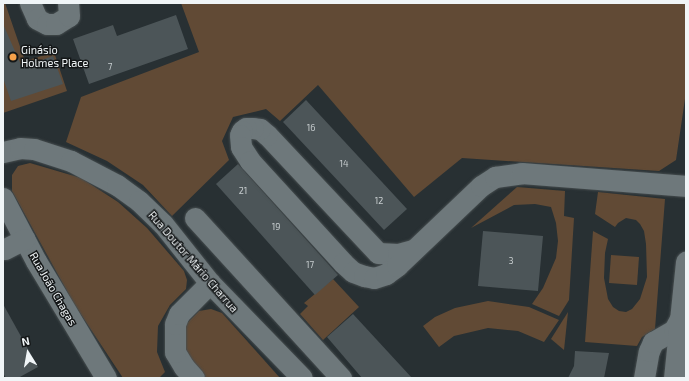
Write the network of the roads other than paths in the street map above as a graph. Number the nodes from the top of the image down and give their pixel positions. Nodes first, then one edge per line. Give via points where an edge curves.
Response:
1 (30, 3) edge
2 (68, 3) edge
3 (3, 152) edge
4 (686, 186) edge
5 (3, 198) edge
6 (195, 218) dead end
7 (25, 239) junction
8 (5, 249) dead end
9 (413, 250) junction
10 (686, 262) edge
11 (210, 283) junction
12 (682, 316) junction
13 (653, 342) junction
14 (678, 356) junction
15 (106, 378) edge
16 (194, 378) edge
17 (302, 378) edge
18 (341, 378) edge
19 (644, 378) edge
20 (674, 378) edge

1 - 2 street via 37,19 47,24 56,24 69,16
3 - 11 street, Rua Doutor Mário Charrua via 20,148 45,152 71,160 117,185 139,201 162,224
4 - 9 street via 522,173 503,174 495,176 482,186
5 - 7 street, Rua João Chagas
6 - 18 street
7 - 8 street
7 - 15 street, Rua João Chagas
9 - 9 street via 398,254 378,253 267,135 253,128 246,128 240,134 241,147 250,161 353,272 374,278 386,274
10 - 12 street
11 - 16 street via 178,314 175,324 175,352
11 - 17 street, Rua Doutor Mário Charrua
12 - 13 street via 674,330
12 - 14 street
13 - 14 street via 669,345
13 - 19 street
14 - 20 street

